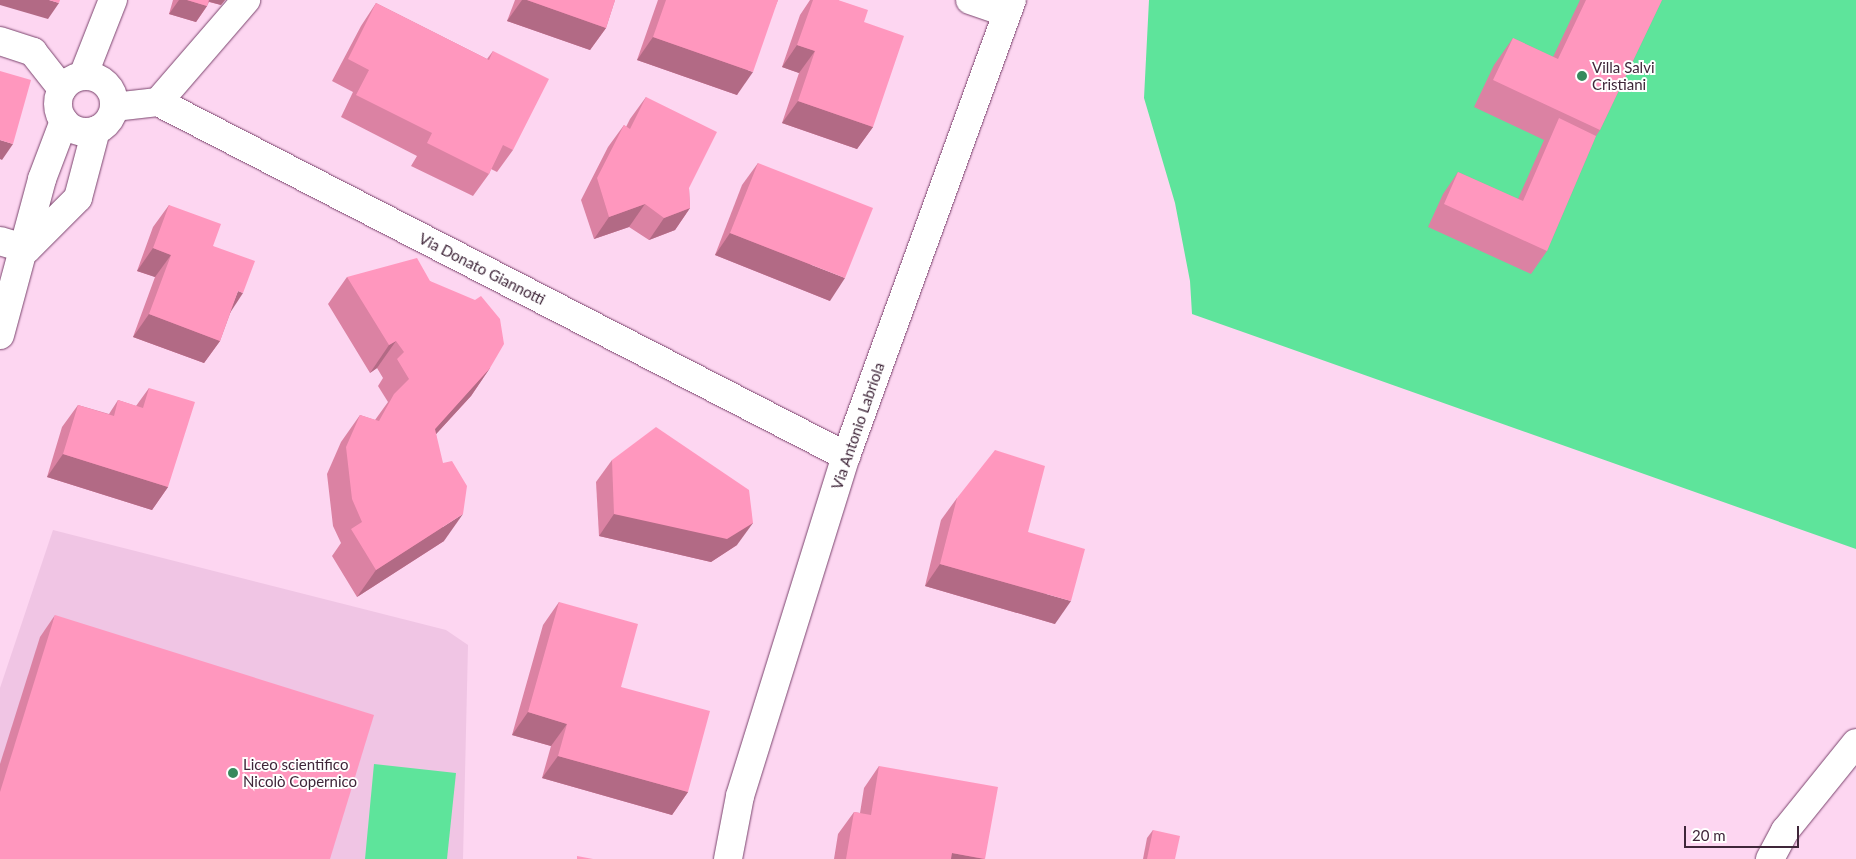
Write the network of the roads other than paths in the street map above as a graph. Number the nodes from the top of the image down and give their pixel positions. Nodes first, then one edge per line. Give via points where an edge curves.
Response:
1 (246, 0) edge
2 (970, 0) edge
3 (111, 6) edge
4 (1009, 7) edge
5 (0, 41) edge
6 (82, 82) junction
7 (158, 102) junction
8 (114, 107) junction
9 (64, 121) junction
10 (96, 130) junction
11 (0, 241) edge
12 (26, 249) junction
13 (0, 335) edge
14 (846, 456) junction
15 (1856, 743) edge
16 (728, 859) edge
17 (1770, 859) edge

1 - 7 street
2 - 4 street
3 - 6 street
4 - 14 street, Via Antonio Labriola
5 - 6 street via 33,52
6 - 8 street via 112,91
6 - 9 street via 58,106
7 - 8 street
7 - 14 street, Via Donato Giannotti
8 - 10 street via 109,121
9 - 10 street via 78,131
9 - 12 street via 42,178
10 - 12 street via 78,198
11 - 12 street
12 - 13 street
14 - 16 street, Via Antonio Labriola via 740,796
15 - 17 street via 1785,831

